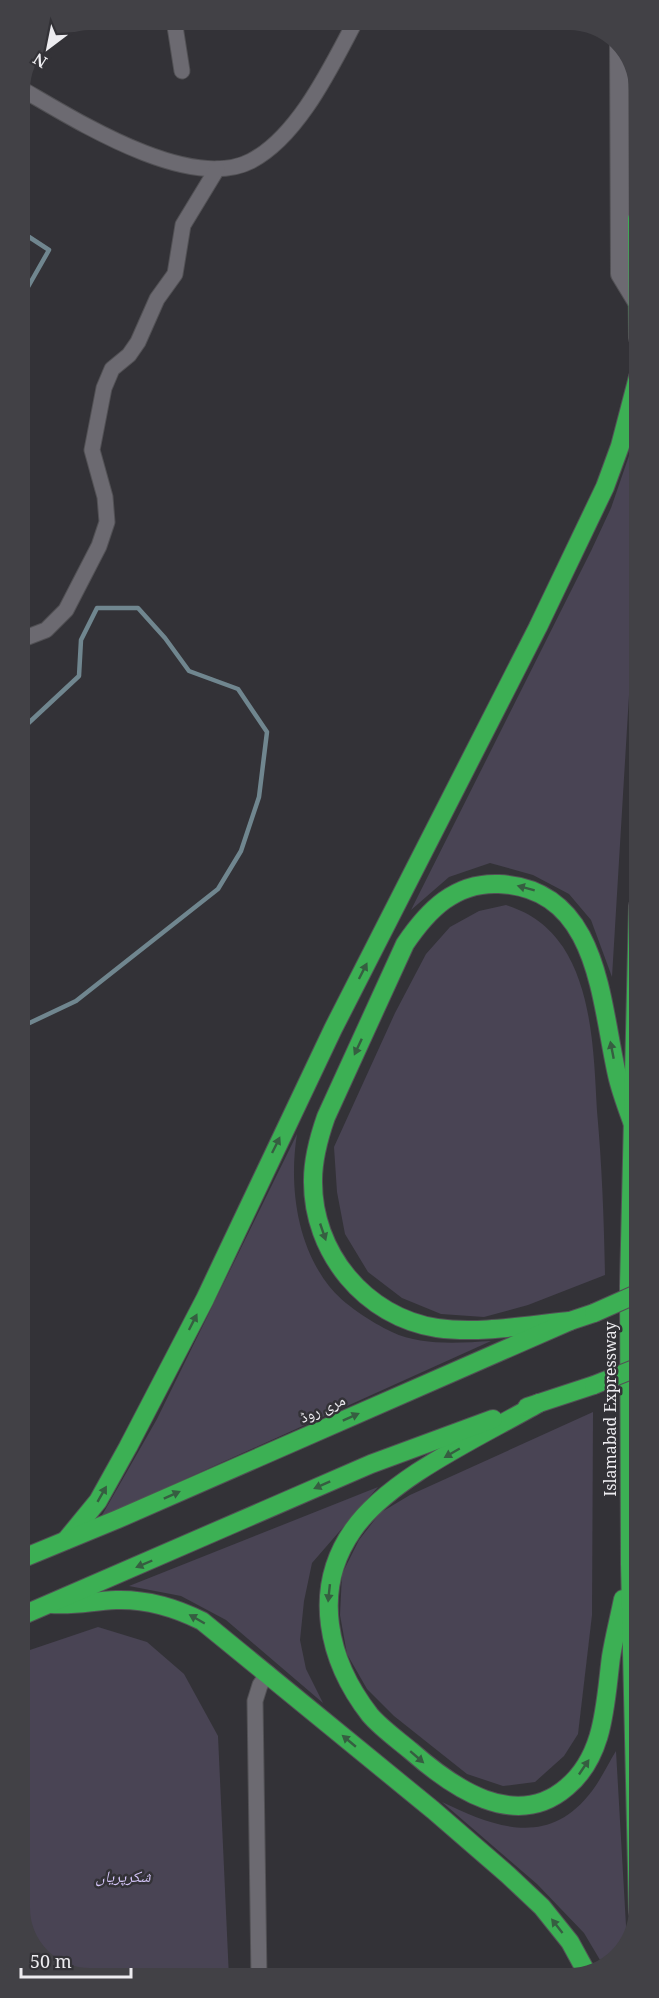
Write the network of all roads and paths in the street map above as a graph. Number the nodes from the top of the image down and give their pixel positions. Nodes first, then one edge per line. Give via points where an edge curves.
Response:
1 (176, 30) edge
2 (351, 30) edge
3 (620, 58) edge
4 (182, 71) dead end
5 (30, 94) edge
6 (217, 168) junction
7 (629, 289) edge
8 (629, 412) edge
9 (30, 636) edge
10 (629, 1112) edge
11 (629, 1297) edge
12 (570, 1321) junction
13 (629, 1371) edge
14 (539, 1403) junction
15 (66, 1540) junction
16 (30, 1554) edge
17 (629, 1569) edge
18 (45, 1606) junction
19 (30, 1612) edge
20 (268, 1673) junction
21 (583, 1966) edge
22 (259, 1968) edge

1 - 4 street
2 - 6 street via 324,82 268,149 250,161
3 - 7 street via 620,274
5 - 6 street via 112,139 151,155 202,169
6 - 9 street via 183,225 175,274 156,299 138,342 129,356 112,369 104,388 92,450 105,497 107,522 99,546 66,610 46,630
15 -> 8 highway via 98,1501 205,1299 333,1029 605,487
10 -> 12 highway via 618,1080 595,970 574,922 537,891 517,885 467,887 444,899 422,918 405,944 317,1145 315,1209 336,1262 366,1298 410,1322 467,1330
11 - 12 highway, مری روڈ, bridge
15 -> 12 highway, مری روڈ
13 - 14 highway, bridge
14 -> 17 highway via 404,1479 352,1530 336,1561 328,1590 331,1633 343,1672 371,1716 438,1775 478,1799 513,1807 540,1803 567,1788 597,1745
14 -> 18 highway via 371,1464
15 - 16 highway, مری روڈ
18 - 19 highway
20 -> 18 highway via 202,1621 179,1609 153,1602 115,1600
21 -> 20 highway via 542,1907
20 - 22 street via 256,1693 254,1720

